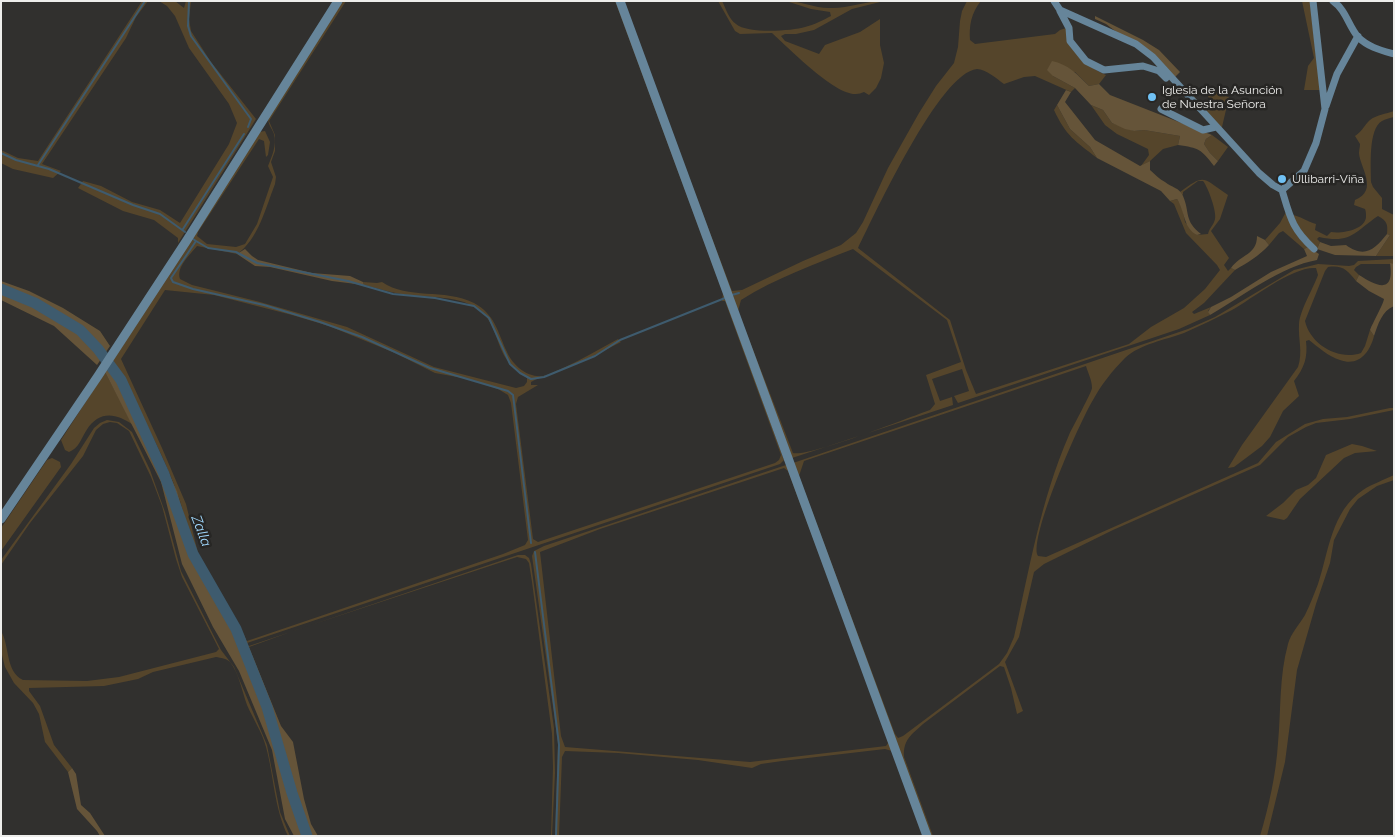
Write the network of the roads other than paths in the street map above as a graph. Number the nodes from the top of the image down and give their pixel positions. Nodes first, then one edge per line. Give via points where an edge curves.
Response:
1 (338, 1) edge
2 (620, 1) edge
3 (1054, 1) edge
4 (1313, 1) edge
5 (1333, 1) edge
6 (1060, 10) junction
7 (1358, 36) junction
8 (1394, 54) edge
9 (1160, 109) dead end
10 (1325, 109) junction
11 (1206, 116) junction
12 (1216, 127) junction
13 (1282, 190) junction
14 (1314, 249) dead end
15 (1, 519) edge
16 (927, 836) edge

1 - 15 street via 114,352
2 - 16 street
3 - 6 street
4 - 10 street
5 - 7 street via 1341,7
6 - 11 street via 1136,44 1153,57
6 - 11 street via 1069,28 1070,41 1086,61 1104,70 1143,66 1159,71
7 - 8 street via 1372,48
7 - 10 street via 1337,74
9 - 12 street via 1203,130
10 - 13 street via 1304,171
11 - 12 street
12 - 13 street via 1259,173
13 - 14 street via 1291,222

